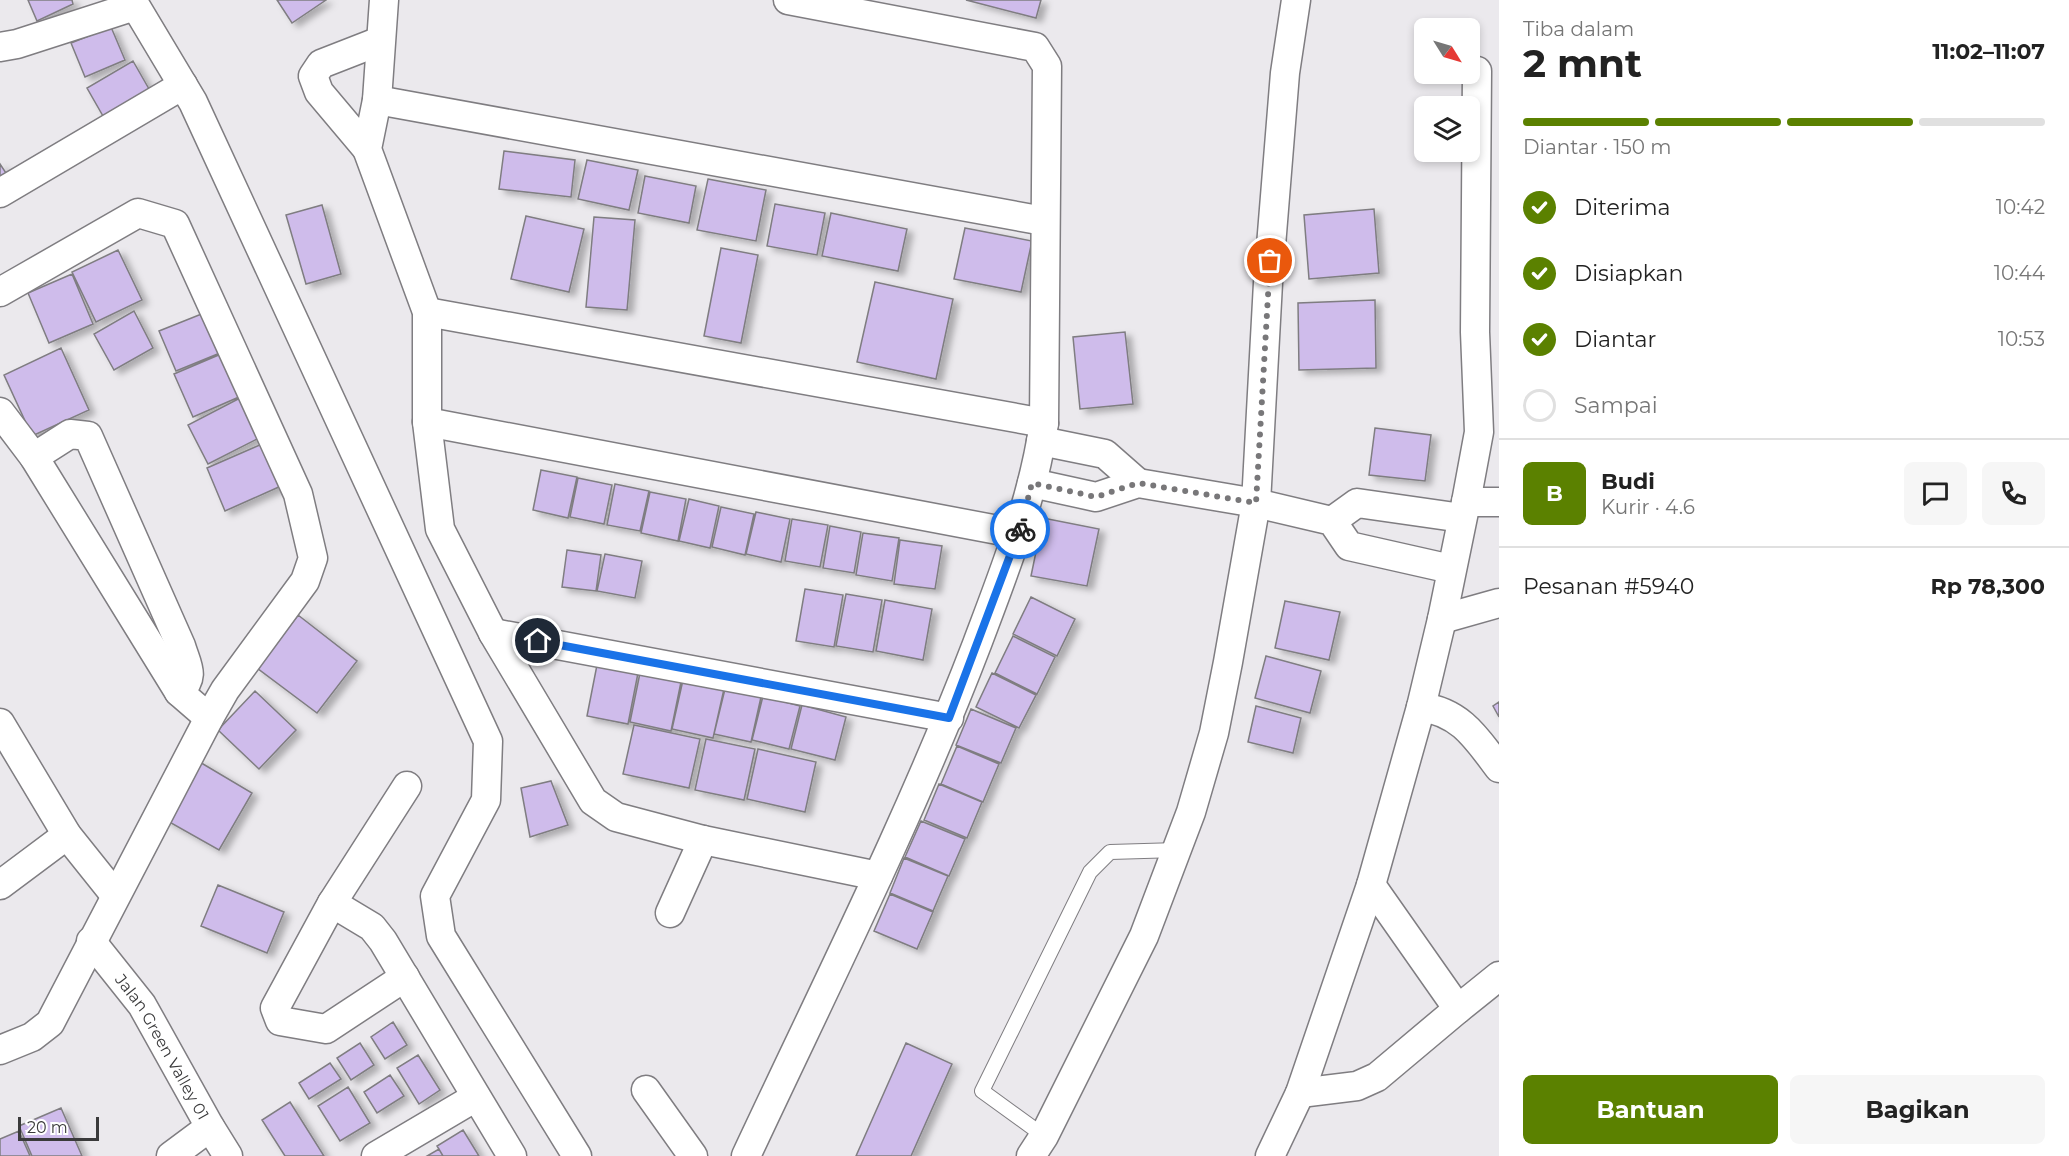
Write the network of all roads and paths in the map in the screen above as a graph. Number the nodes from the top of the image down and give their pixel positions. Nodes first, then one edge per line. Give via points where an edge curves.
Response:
1 (384, 0) edge
2 (788, 0) edge
3 (1296, 0) edge
4 (134, 3) edge
5 (380, 41) junction
6 (0, 47) edge
7 (1479, 84) edge
8 (183, 85) junction
9 (377, 100) junction
10 (367, 149) junction
11 (1487, 156) edge
12 (0, 193) edge
13 (1044, 220) junction
14 (0, 292) edge
15 (427, 312) junction
16 (1487, 332) edge
17 (0, 412) edge
18 (427, 422) junction
19 (1043, 432) junction
20 (34, 457) junction
21 (1032, 483) junction
22 (1138, 483) junction
23 (1499, 502) edge
24 (1256, 503) junction
25 (1464, 510) junction
26 (1332, 521) junction
27 (1018, 534) junction
28 (1451, 569) junction
29 (1499, 603) edge
30 (1442, 619) junction
31 (492, 633) junction
32 (179, 692) junction
33 (1421, 707) junction
34 (209, 718) junction
35 (949, 718) junction
36 (0, 723) edge
37 (1499, 768) edge
38 (407, 786) dead end
39 (67, 835) junction
40 (703, 840) junction
41 (1178, 850) junction
42 (878, 876) junction
43 (0, 885) edge
44 (1371, 885) junction
45 (116, 895) junction
46 (332, 903) junction
47 (670, 913) dead end
48 (91, 941) junction
49 (405, 976) junction
50 (1499, 976) edge
51 (1458, 1009) junction
52 (2, 1046) edge
53 (646, 1090) dead end
54 (1300, 1093) junction
55 (476, 1097) junction
56 (210, 1127) junction
57 (1038, 1146) edge
58 (171, 1156) edge
59 (228, 1156) edge
60 (376, 1156) edge
61 (512, 1156) edge
62 (577, 1156) edge
63 (693, 1156) edge
64 (746, 1156) edge
65 (1270, 1156) edge

1 - 5 street
2 - 13 street via 1035,47 1047,66
3 - 24 street via 1285,74 1269,272
4 - 6 street
4 - 8 street
5 - 9 street
5 - 10 street via 321,64 313,76 318,92
7 - 11 street
8 - 12 street
8 - 62 street via 488,741 486,800 435,896 441,936
9 - 10 street
9 - 13 street
10 - 15 street
11 - 16 street
13 - 19 street
14 - 34 street via 138,213 175,224 298,494 313,558 305,581
15 - 18 street
15 - 19 street
16 - 25 street via 1479,432
17 - 20 street
18 - 27 street
18 - 31 street via 440,529
19 - 21 street
19 - 22 street via 1105,454
20 - 32 street
20 - 32 street via 70,434 88,436 180,646 189,676 187,685
21 - 22 street via 1096,497
21 - 27 street
22 - 24 street
23 - 25 street
24 - 26 street
24 - 41 street via 1214,733
25 - 26 street via 1357,502
25 - 28 street
26 - 28 street via 1349,546
27 - 35 street
28 - 30 street
29 - 30 street
30 - 33 street
31 - 35 street
31 - 40 street via 593,801 615,817
32 - 34 street
33 - 37 street via 1448,714 1469,729
33 - 44 street
34 - 45 street
35 - 42 street
36 - 39 street
38 - 46 street
39 - 43 street
39 - 45 street
40 - 42 street
40 - 47 street
41 - 57 street via 1144,936
41 - 57 lane via 1110,852 1090,872 982,1091
42 - 64 street
44 - 51 street
44 - 54 street
45 - 48 street
46 - 49 street via 372,927
46 - 49 street via 275,1008 280,1021 326,1029
48 - 52 street via 50,1023 32,1037
48 - 56 street, Jalan Green Valley 01 via 142,1005
49 - 55 street
50 - 51 street
51 - 54 street via 1366,1083
53 - 63 street
54 - 65 street
55 - 60 street
55 - 61 street
56 - 58 street
56 - 59 street, Jalan Green Valley 01

